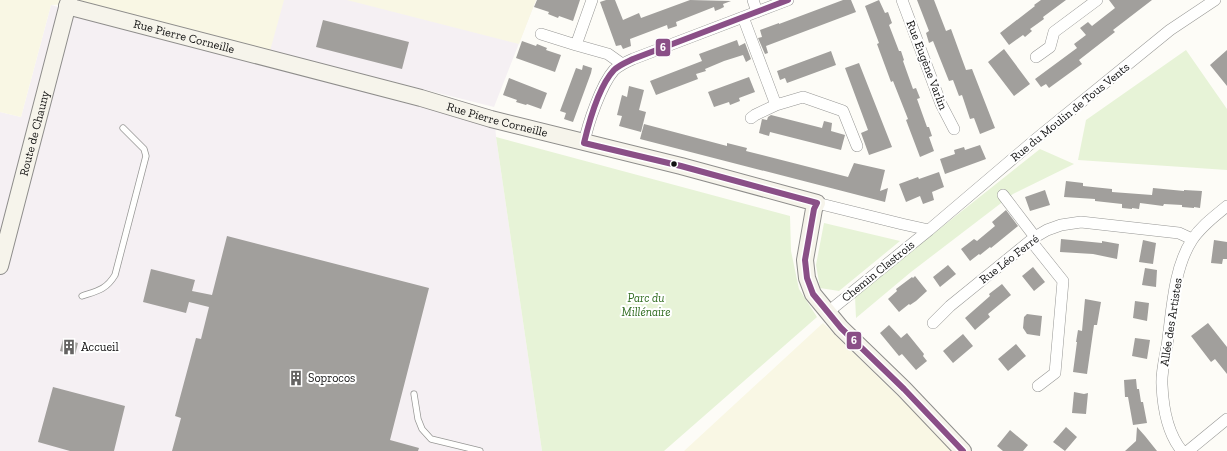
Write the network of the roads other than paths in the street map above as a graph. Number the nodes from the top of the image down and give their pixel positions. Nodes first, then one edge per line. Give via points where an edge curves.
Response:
1 (592, 0) edge
2 (753, 0) edge
3 (788, 0) edge
4 (902, 0) edge
5 (1096, 0) edge
6 (1215, 0) edge
7 (68, 3) edge
8 (758, 12) junction
9 (743, 17) junction
10 (541, 34) dead end
11 (576, 45) junction
12 (1036, 57) dead end
13 (622, 64) junction
14 (776, 105) junction
15 (751, 118) dead end
16 (123, 128) dead end
17 (954, 129) dead end
18 (584, 143) junction
19 (857, 146) dead end
20 (1003, 195) dead end
21 (817, 203) junction
22 (1227, 206) edge
23 (929, 230) junction
24 (1033, 239) junction
25 (1192, 239) junction
26 (0, 266) edge
27 (82, 296) dead end
28 (828, 312) junction
29 (933, 323) dead end
30 (1038, 386) dead end
31 (414, 394) dead end
32 (1227, 419) edge
33 (480, 451) edge
34 (963, 451) edge
35 (1182, 451) edge
36 (1188, 451) edge

1 - 11 street
2 - 8 street
3 - 8 street
4 - 17 street, Rue Eugène Varlin via 941,104
5 - 12 street via 1054,32 1050,46
6 - 23 street, Rue du Moulin de Tous Vents via 1170,30
7 - 18 street, Rue Pierre Corneille
7 - 26 street, Route de Chauny
8 - 9 street
9 - 13 street
9 - 14 street
10 - 11 street
11 - 13 street via 608,54
13 - 18 street via 605,82
14 - 15 street
14 - 19 street via 803,97 843,111
16 - 27 lane via 144,149 146,156 116,275 102,290
18 - 21 street, Rue Pierre Corneille
20 - 24 street
21 - 23 street, Rue Pierre Corneille
21 - 28 street via 805,260 807,278 813,294
22 - 25 street, Allée des Artistes
23 - 28 street, Chemin Clastrois
24 - 25 street, Rue Léo Ferré via 1061,225 1081,222 1179,233
24 - 29 street, Rue Léo Ferré via 950,306
24 - 30 street via 1063,282 1055,373
25 - 35 street, Allée des Artistes via 1184,256 1176,287 1162,384 1170,434
28 - 34 street
31 - 33 lane via 418,419 422,429 431,439
32 - 36 street

